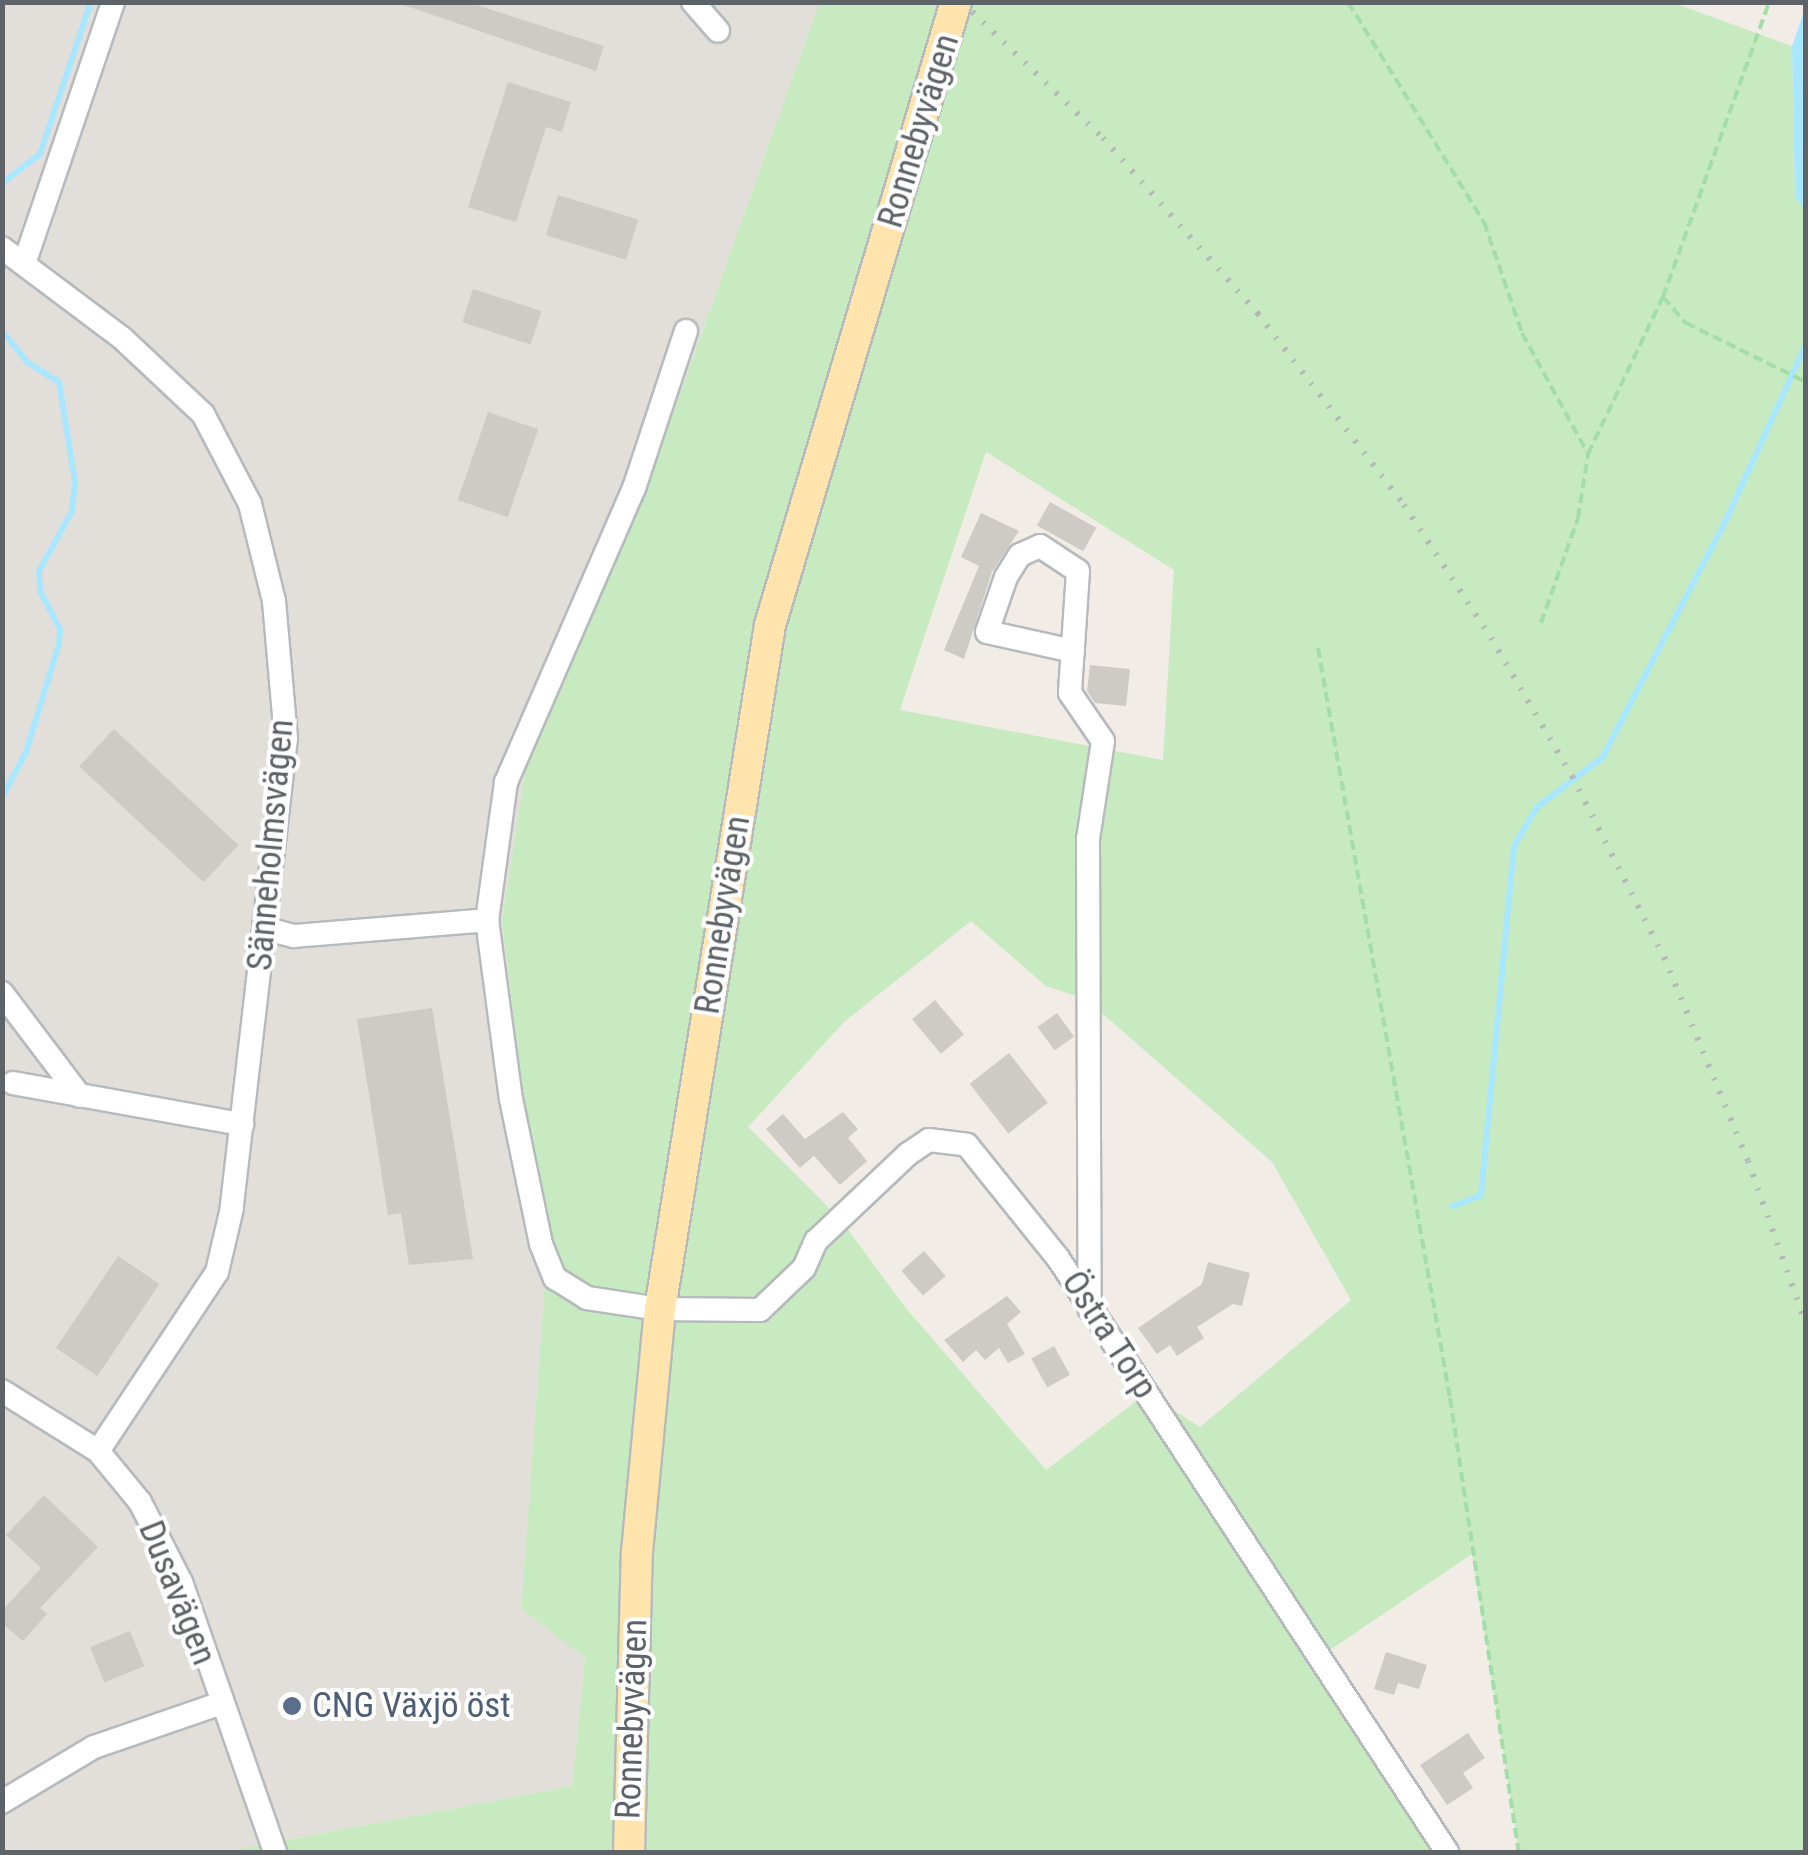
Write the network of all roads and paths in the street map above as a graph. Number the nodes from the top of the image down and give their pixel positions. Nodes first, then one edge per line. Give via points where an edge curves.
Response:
1 (113, 2) edge
2 (693, 2) edge
3 (956, 2) edge
4 (1348, 2) edge
5 (1769, 2) edge
6 (718, 31) dead end
7 (2, 248) edge
8 (24, 264) junction
9 (1663, 297) junction
10 (686, 331) dead end
11 (1806, 382) edge
12 (1588, 454) junction
13 (1541, 623) dead end
14 (1318, 648) dead end
15 (1073, 651) junction
16 (487, 920) junction
17 (267, 929) junction
18 (2, 994) edge
19 (12, 1083) dead end
20 (80, 1096) junction
21 (242, 1124) junction
22 (660, 1309) junction
23 (1090, 1309) junction
24 (2, 1391) edge
25 (98, 1451) junction
26 (219, 1704) junction
27 (2, 1802) edge
28 (275, 1852) edge
29 (629, 1852) edge
30 (1447, 1852) edge
31 (1520, 1852) edge

1 - 8 street
2 - 6 street
3 - 22 main road, Ronnebyvägen via 770,625
4 - 12 path via 1484,222 1522,333
5 - 9 path
7 - 8 street, Sänneholmsvägen
8 - 17 street, Sänneholmsvägen via 122,338 203,414 250,504 274,601 286,738
9 - 11 path via 1686,323
9 - 12 path
10 - 16 street, Östra Torp via 634,488 506,782
12 - 13 path via 1578,518
14 - 31 path via 1450,1398
15 - 15 street via 1078,571 1040,546 1020,555 1006,577 988,632
15 - 23 street via 1070,693 1103,740 1088,839
16 - 17 street via 294,936
16 - 22 street, Östra Torp via 510,1099 540,1244 555,1278 587,1298
17 - 21 street, Sänneholmsvägen
18 - 20 street
19 - 20 street
20 - 21 street
21 - 25 street, Sänneholmsvägen via 217,1272
22 - 23 street, Östra Torp via 760,1310 804,1268 816,1241 908,1154 929,1140 950,1138 967,1145
22 - 29 main road, Ronnebyvägen via 637,1552
23 - 30 street, Östra Torp
24 - 25 street, Dusavägen
25 - 26 street, Dusavägen via 140,1502 181,1582
26 - 27 street via 94,1747
26 - 28 street, Dusavägen

